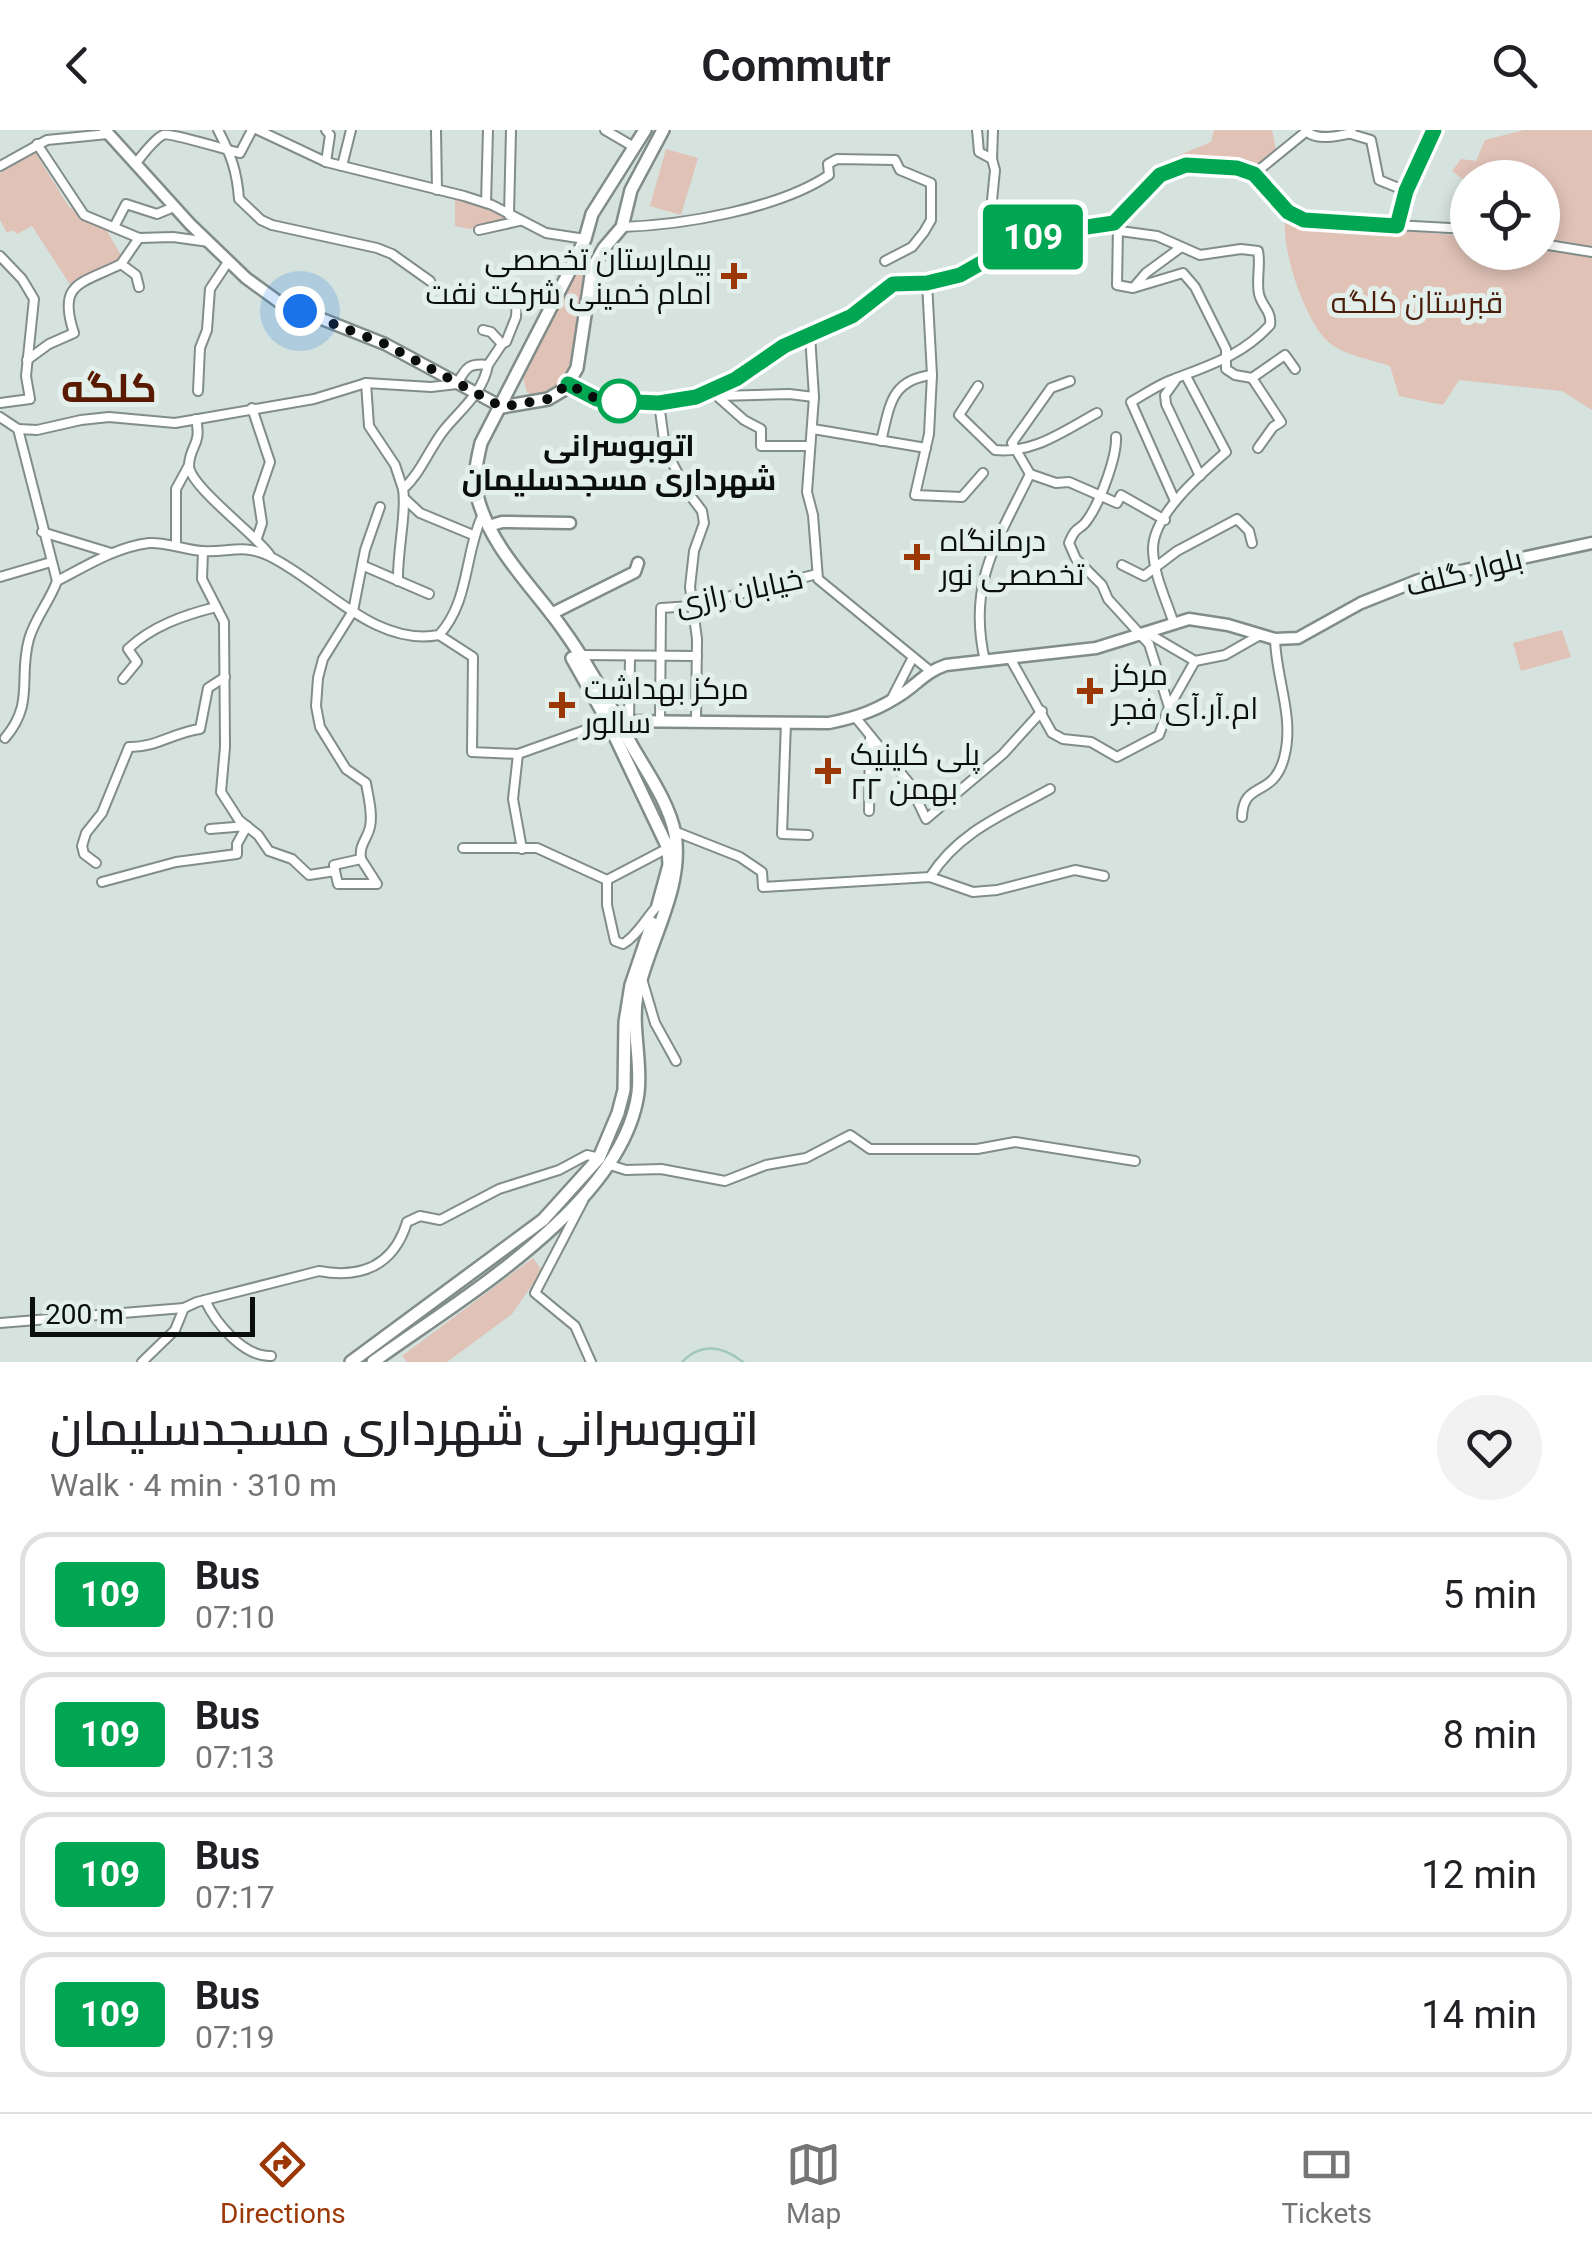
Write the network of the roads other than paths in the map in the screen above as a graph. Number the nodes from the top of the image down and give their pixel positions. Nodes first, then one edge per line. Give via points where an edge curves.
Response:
1 (218, 130) edge
2 (230, 130) edge
3 (255, 130) edge
4 (326, 130) edge
5 (351, 130) edge
6 (436, 130) edge
7 (488, 130) edge
8 (511, 130) edge
9 (605, 130) edge
10 (645, 130) edge
11 (663, 130) edge
12 (976, 130) edge
13 (992, 130) edge
14 (1434, 130) edge
15 (1307, 131) edge
16 (106, 132) edge
17 (1353, 132) edge
18 (47, 135) edge
19 (224, 141) junction
20 (37, 144) junction
21 (634, 147) junction
22 (228, 150) junction
23 (992, 159) junction
24 (326, 162) junction
25 (134, 164) junction
26 (0, 166) edge
27 (342, 166) junction
28 (1254, 174) junction
29 (437, 190) junction
30 (1406, 191) junction
31 (486, 203) junction
32 (598, 204) junction
33 (174, 207) junction
34 (627, 212) junction
35 (509, 215) junction
36 (519, 221) junction
37 (114, 226) junction
38 (622, 226) junction
39 (1397, 226) junction
40 (1117, 227) junction
41 (1450, 228) edge
42 (479, 230) dead end
43 (139, 238) junction
44 (585, 239) junction
45 (209, 242) junction
46 (1560, 247) edge
47 (604, 248) junction
48 (1180, 248) junction
49 (1592, 252) edge
50 (0, 256) edge
51 (885, 261) dead end
52 (986, 261) junction
53 (228, 262) junction
54 (122, 264) junction
55 (430, 281) dead end
56 (927, 283) junction
57 (139, 287) dead end
58 (1133, 288) junction
59 (517, 298) dead end
60 (482, 330) dead end
61 (810, 335) junction
62 (502, 344) junction
63 (27, 360) junction
64 (1225, 360) junction
65 (488, 365) junction
66 (1295, 368) dead end
67 (932, 375) junction
68 (1182, 376) junction
69 (516, 378) junction
70 (1252, 378) junction
71 (1070, 380) dead end
72 (366, 383) junction
73 (457, 384) junction
74 (568, 384) junction
75 (978, 386) dead end
76 (198, 392) dead end
77 (476, 394) junction
78 (717, 396) junction
79 (696, 397) junction
80 (814, 398) junction
81 (528, 402) junction
82 (0, 403) edge
83 (659, 403) junction
84 (502, 407) junction
85 (252, 408) junction
86 (1096, 413) dead end
87 (0, 416) edge
88 (196, 419) junction
89 (18, 429) junction
90 (813, 429) junction
91 (1116, 437) dead end
92 (882, 441) junction
93 (810, 446) junction
94 (926, 448) junction
95 (1258, 448) dead end
96 (1016, 450) junction
97 (189, 465) junction
98 (982, 473) dead end
99 (1030, 474) junction
100 (1200, 476) junction
101 (402, 489) junction
102 (1099, 494) junction
103 (405, 500) junction
104 (1175, 501) junction
105 (380, 507) dead end
106 (484, 512) junction
107 (1164, 520) junction
108 (570, 524) dead end
109 (489, 526) junction
110 (42, 532) junction
111 (473, 535) junction
112 (257, 538) junction
113 (1592, 543) edge
114 (1252, 544) dead end
115 (176, 546) junction
116 (203, 551) junction
117 (111, 553) junction
118 (271, 557) junction
119 (51, 562) junction
120 (638, 563) dead end
121 (1122, 565) dead end
122 (364, 566) junction
123 (1156, 570) junction
124 (818, 574) junction
125 (0, 577) edge
126 (57, 581) junction
127 (398, 581) junction
128 (429, 594) dead end
129 (692, 606) junction
130 (216, 608) junction
131 (354, 611) junction
132 (551, 614) junction
133 (1174, 624) junction
134 (439, 635) junction
135 (1146, 635) junction
136 (1260, 635) junction
137 (1275, 639) junction
138 (579, 655) junction
139 (697, 656) junction
140 (913, 656) junction
141 (630, 657) junction
142 (662, 657) junction
143 (1010, 658) junction
144 (985, 661) junction
145 (1195, 661) junction
146 (929, 670) junction
147 (225, 677) junction
148 (123, 679) dead end
149 (890, 702) junction
150 (1169, 707) junction
151 (1042, 711) junction
152 (856, 718) junction
153 (618, 721) junction
154 (696, 721) junction
155 (660, 722) junction
156 (786, 722) junction
157 (4, 738) dead end
158 (870, 738) junction
159 (518, 754) junction
160 (1050, 789) dead end
161 (869, 811) dead end
162 (662, 816) junction
163 (1242, 817) dead end
164 (247, 826) junction
165 (210, 829) dead end
166 (674, 831) junction
167 (808, 835) dead end
168 (463, 848) dead end
169 (522, 848) junction
170 (668, 848) junction
171 (360, 859) junction
172 (96, 863) dead end
173 (335, 871) junction
174 (1104, 876) dead end
175 (930, 877) junction
176 (606, 880) junction
177 (102, 882) dead end
178 (662, 901) junction
179 (642, 979) junction
180 (676, 1061) dead end
181 (604, 1161) junction
182 (1135, 1161) dead end
183 (587, 1192) junction
184 (206, 1300) junction
185 (184, 1308) junction
186 (0, 1323) edge
187 (273, 1359) edge
188 (142, 1362) edge
189 (262, 1362) edge
190 (351, 1362) edge
191 (374, 1362) edge
192 (591, 1362) edge

1 - 19 street
2 - 19 street
3 - 22 street via 240,153
3 - 24 street
4 - 24 street
5 - 27 street
6 - 29 street
7 - 31 street
8 - 35 street
9 - 21 street
10 - 21 main road
11 - 34 main road via 631,190
12 - 23 street via 979,152
13 - 23 street
14 - 30 street
15 - 17 street via 1330,137
15 - 28 street
16 - 18 street
16 - 25 street
17 - 30 street via 1371,140 1379,180
18 - 20 street
19 - 22 street
20 - 26 street
20 - 37 street via 84,215
21 - 32 main road
22 - 25 street via 176,134 163,136
22 - 55 street via 239,199 261,220 377,248
23 - 52 street
24 - 27 street
25 - 33 street
27 - 29 street
28 - 39 street via 1304,220
28 - 40 street via 1197,164 1170,170 1149,185
29 - 31 street
30 - 39 street
31 - 35 street
32 - 34 main road via 618,200
32 - 44 main road
33 - 37 street via 157,214 126,204
33 - 45 street
34 - 38 main road
35 - 36 street
36 - 42 street
36 - 44 street
37 - 43 street
38 - 47 main road
38 - 51 street via 780,199 807,190 837,160 895,160 900,170 931,184 931,220 912,247
39 - 41 street
40 - 48 street
40 - 52 street via 1046,233
40 - 58 street via 1117,285
43 - 45 street
43 - 54 street
44 - 47 main road
44 - 69 main road
45 - 53 street
46 - 49 street
47 - 74 main road via 592,268 577,368
48 - 58 street
48 - 64 street via 1200,255 1258,251 1259,293 1272,315 1270,325
50 - 63 street via 34,299
52 - 56 street
53 - 73 street via 279,302 385,344
53 - 76 street via 210,289
54 - 57 street
54 - 63 street via 69,294 74,333
56 - 61 street via 893,284 852,316
56 - 67 street
58 - 64 street via 1189,276 1226,349
59 - 62 street via 512,332
60 - 62 street
61 - 79 street
61 - 80 street
62 - 65 street
63 - 82 street via 30,399
64 - 68 street
64 - 70 street via 1226,369
65 - 73 street via 465,368
65 - 77 street
66 - 70 street via 1285,355
67 - 92 street via 898,389
67 - 94 street
68 - 100 street via 1166,390 1166,404
68 - 100 street via 1226,452
68 - 104 street via 1132,402
69 - 81 main road
69 - 84 main road
70 - 95 street via 1281,422
71 - 96 street via 1051,388 1012,443
72 - 73 street
72 - 85 street
72 - 101 street via 370,426
73 - 77 street
74 - 81 main road via 548,399
74 - 83 street via 597,399
75 - 96 street via 959,414 996,450
77 - 84 street
77 - 101 street
78 - 79 street
78 - 80 street
78 - 93 street via 761,430 761,446
79 - 83 street
80 - 90 street
81 - 84 main road
83 - 129 street via 665,448 702,511
84 - 106 main road via 481,443 476,468
85 - 88 street
85 - 112 street via 270,462 258,497
86 - 96 street via 1073,430
87 - 89 street
88 - 89 street via 109,417
88 - 97 street via 200,436
89 - 110 street
90 - 92 street
90 - 93 street
91 - 102 street
92 - 94 street
93 - 124 street via 807,492
94 - 98 street via 915,495 962,497
96 - 99 street
97 - 112 street via 219,506
97 - 115 street via 176,489
99 - 102 street
99 - 144 street via 995,543 979,596
100 - 104 street
101 - 103 street
102 - 107 street via 1117,503 1121,495
102 - 135 street via 1069,543 1108,599
103 - 111 street
103 - 127 street
104 - 107 street
105 - 122 street
106 - 109 main road
106 - 111 street
107 - 123 street via 1152,545
108 - 109 street
109 - 132 main road
110 - 117 street
110 - 119 street
111 - 134 street via 458,607
112 - 118 street
113 - 137 street, بلوار گلف via 1419,580 1298,638
114 - 123 street via 1237,519
115 - 116 street
115 - 117 street via 150,543
116 - 118 street via 248,548
116 - 130 street via 202,579
117 - 126 street
118 - 131 street
119 - 125 street
119 - 126 street
120 - 132 street via 634,572
121 - 123 street via 1144,576
122 - 127 street
122 - 131 street
123 - 133 street
124 - 129 street, خیابان رازی
124 - 140 street
126 - 157 street via 28,642 18,723
127 - 128 street
129 - 139 street
129 - 142 street, خیابان رازی via 661,608
130 - 147 street via 224,622
130 - 148 street via 141,636 128,648 137,662
131 - 134 street via 405,635
131 - 171 street via 319,670 316,706 320,728 346,770 366,782 371,819
132 - 138 main road
132 - 153 main road
133 - 135 street
133 - 136 street via 1189,619
134 - 159 street via 472,657 472,752
135 - 143 street
135 - 145 street
135 - 150 street
136 - 137 street
136 - 145 street
137 - 163 street via 1286,703 1284,756 1278,775 1242,803
138 - 141 street
138 - 153 main road
139 - 142 street
139 - 154 street
140 - 146 street
140 - 149 street
141 - 142 street
141 - 153 street
142 - 155 street
143 - 144 street
143 - 151 street
144 - 146 street
145 - 150 street
146 - 149 street
147 - 164 street via 222,792
147 - 172 street via 208,688 200,729 129,747 82,846
149 - 152 street
150 - 151 street via 1159,736 1117,757 1091,742 1063,739
151 - 158 street via 926,819 909,783
152 - 156 street
152 - 158 street
153 - 155 street
153 - 159 street
153 - 162 main road
154 - 155 street
154 - 156 street
156 - 167 street via 782,834
158 - 161 street
159 - 169 street via 513,799
160 - 175 street via 968,834
162 - 166 main road
162 - 170 main road
164 - 165 street
164 - 173 street via 269,851 292,859 308,875
164 - 177 street via 237,854
166 - 175 street via 740,857 762,872 762,887
166 - 178 main road via 676,866
168 - 169 street
169 - 176 street via 537,848
170 - 176 street
170 - 178 main road
171 - 173 street via 334,865
171 - 173 street via 377,884 338,884
174 - 175 street via 1074,870 973,892
176 - 178 street via 615,941 633,939
178 - 179 main road
178 - 181 main road via 631,985 624,1090
179 - 180 street
179 - 181 main road via 638,1095 621,1145
181 - 182 street via 626,1170 662,1169 725,1182 806,1158 850,1135 870,1149 977,1149 1016,1142
181 - 183 main road
181 - 184 street via 587,1156 440,1220 420,1216 407,1222 392,1256 372,1268 338,1275 318,1271
181 - 190 main road via 543,1220
183 - 191 main road via 524,1252
183 - 192 street via 535,1292 575,1326
184 - 185 street
184 - 187 street via 230,1336
185 - 186 street
185 - 188 street via 175,1330
187 - 189 street

